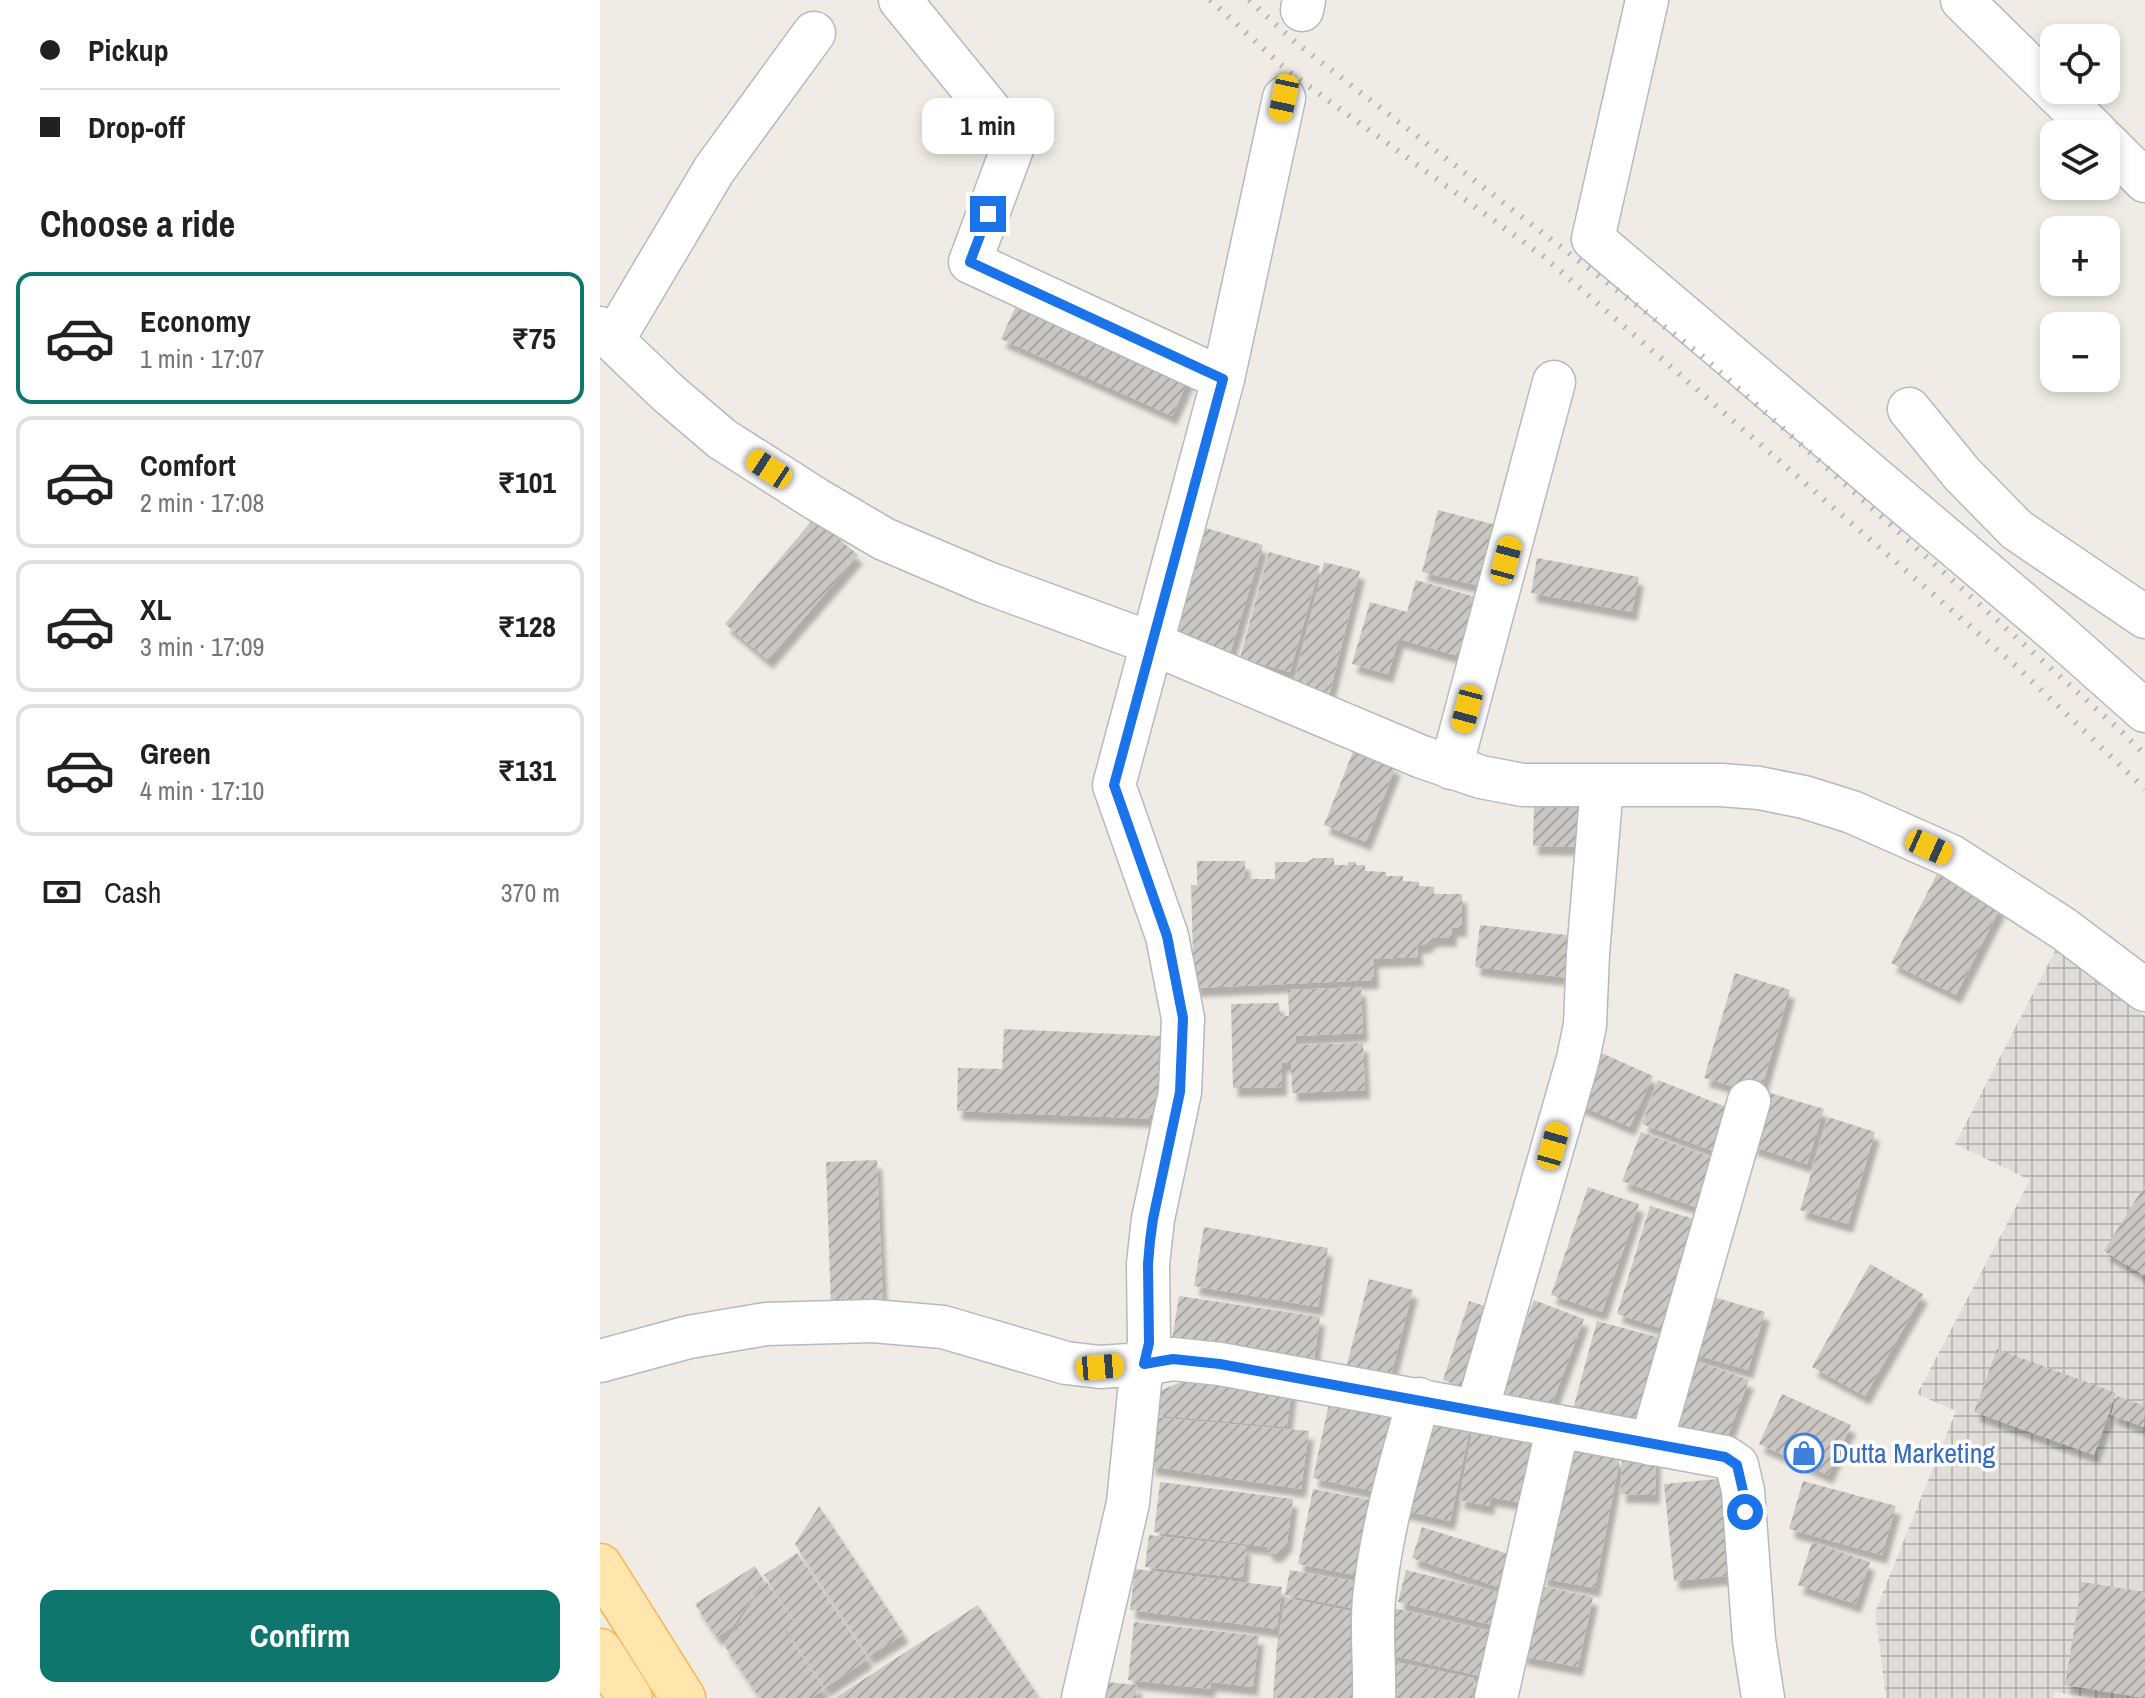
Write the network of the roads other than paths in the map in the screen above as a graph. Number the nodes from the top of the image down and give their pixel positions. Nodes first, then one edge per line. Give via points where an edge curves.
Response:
1 (900, 0) edge
2 (1647, 0) edge
3 (1962, 0) edge
4 (814, 33) dead end
5 (1284, 98) dead end
6 (2084, 120) edge
7 (2120, 156) edge
8 (2145, 181) edge
9 (606, 334) edge
10 (1223, 379) junction
11 (1554, 382) dead end
12 (1909, 409) dead end
13 (2145, 617) edge
14 (1151, 643) junction
15 (2145, 711) edge
16 (1451, 768) junction
17 (1602, 786) junction
18 (2145, 990) edge
19 (1749, 1101) dead end
20 (600, 1361) edge
21 (1144, 1364) junction
22 (1419, 1399) junction
23 (1477, 1410) junction
24 (1558, 1426) junction
25 (1651, 1444) junction
26 (600, 1566) edge
27 (600, 1651) edge
28 (630, 1698) edge
29 (683, 1698) edge
30 (1083, 1698) edge
31 (1374, 1698) edge
32 (1496, 1698) edge
33 (1763, 1698) edge

1 - 10 street via 1015,141 970,262
2 - 15 street via 1593,239
3 - 6 street
4 - 9 street via 714,170
5 - 10 street
7 - 8 street
9 - 14 street via 722,439 884,539
10 - 14 street
11 - 16 street
12 - 13 street via 2017,530
14 - 16 street
14 - 21 street via 1114,785 1167,936 1183,1018 1180,1092 1151,1234
16 - 17 street via 1523,785
17 - 18 street via 1759,788 1852,812 1951,856 2064,929
17 - 23 street via 1585,1025
19 - 25 street
20 - 21 street via 689,1337 766,1324 873,1321 943,1327 1066,1363
21 - 22 street via 1173,1359 1220,1364
21 - 30 street via 1128,1503
22 - 23 street
22 - 31 street via 1381,1542 1372,1640
23 - 24 street
24 - 25 street
24 - 32 street
25 - 33 street via 1725,1457 1737,1465
26 - 29 main road
27 - 28 main road

